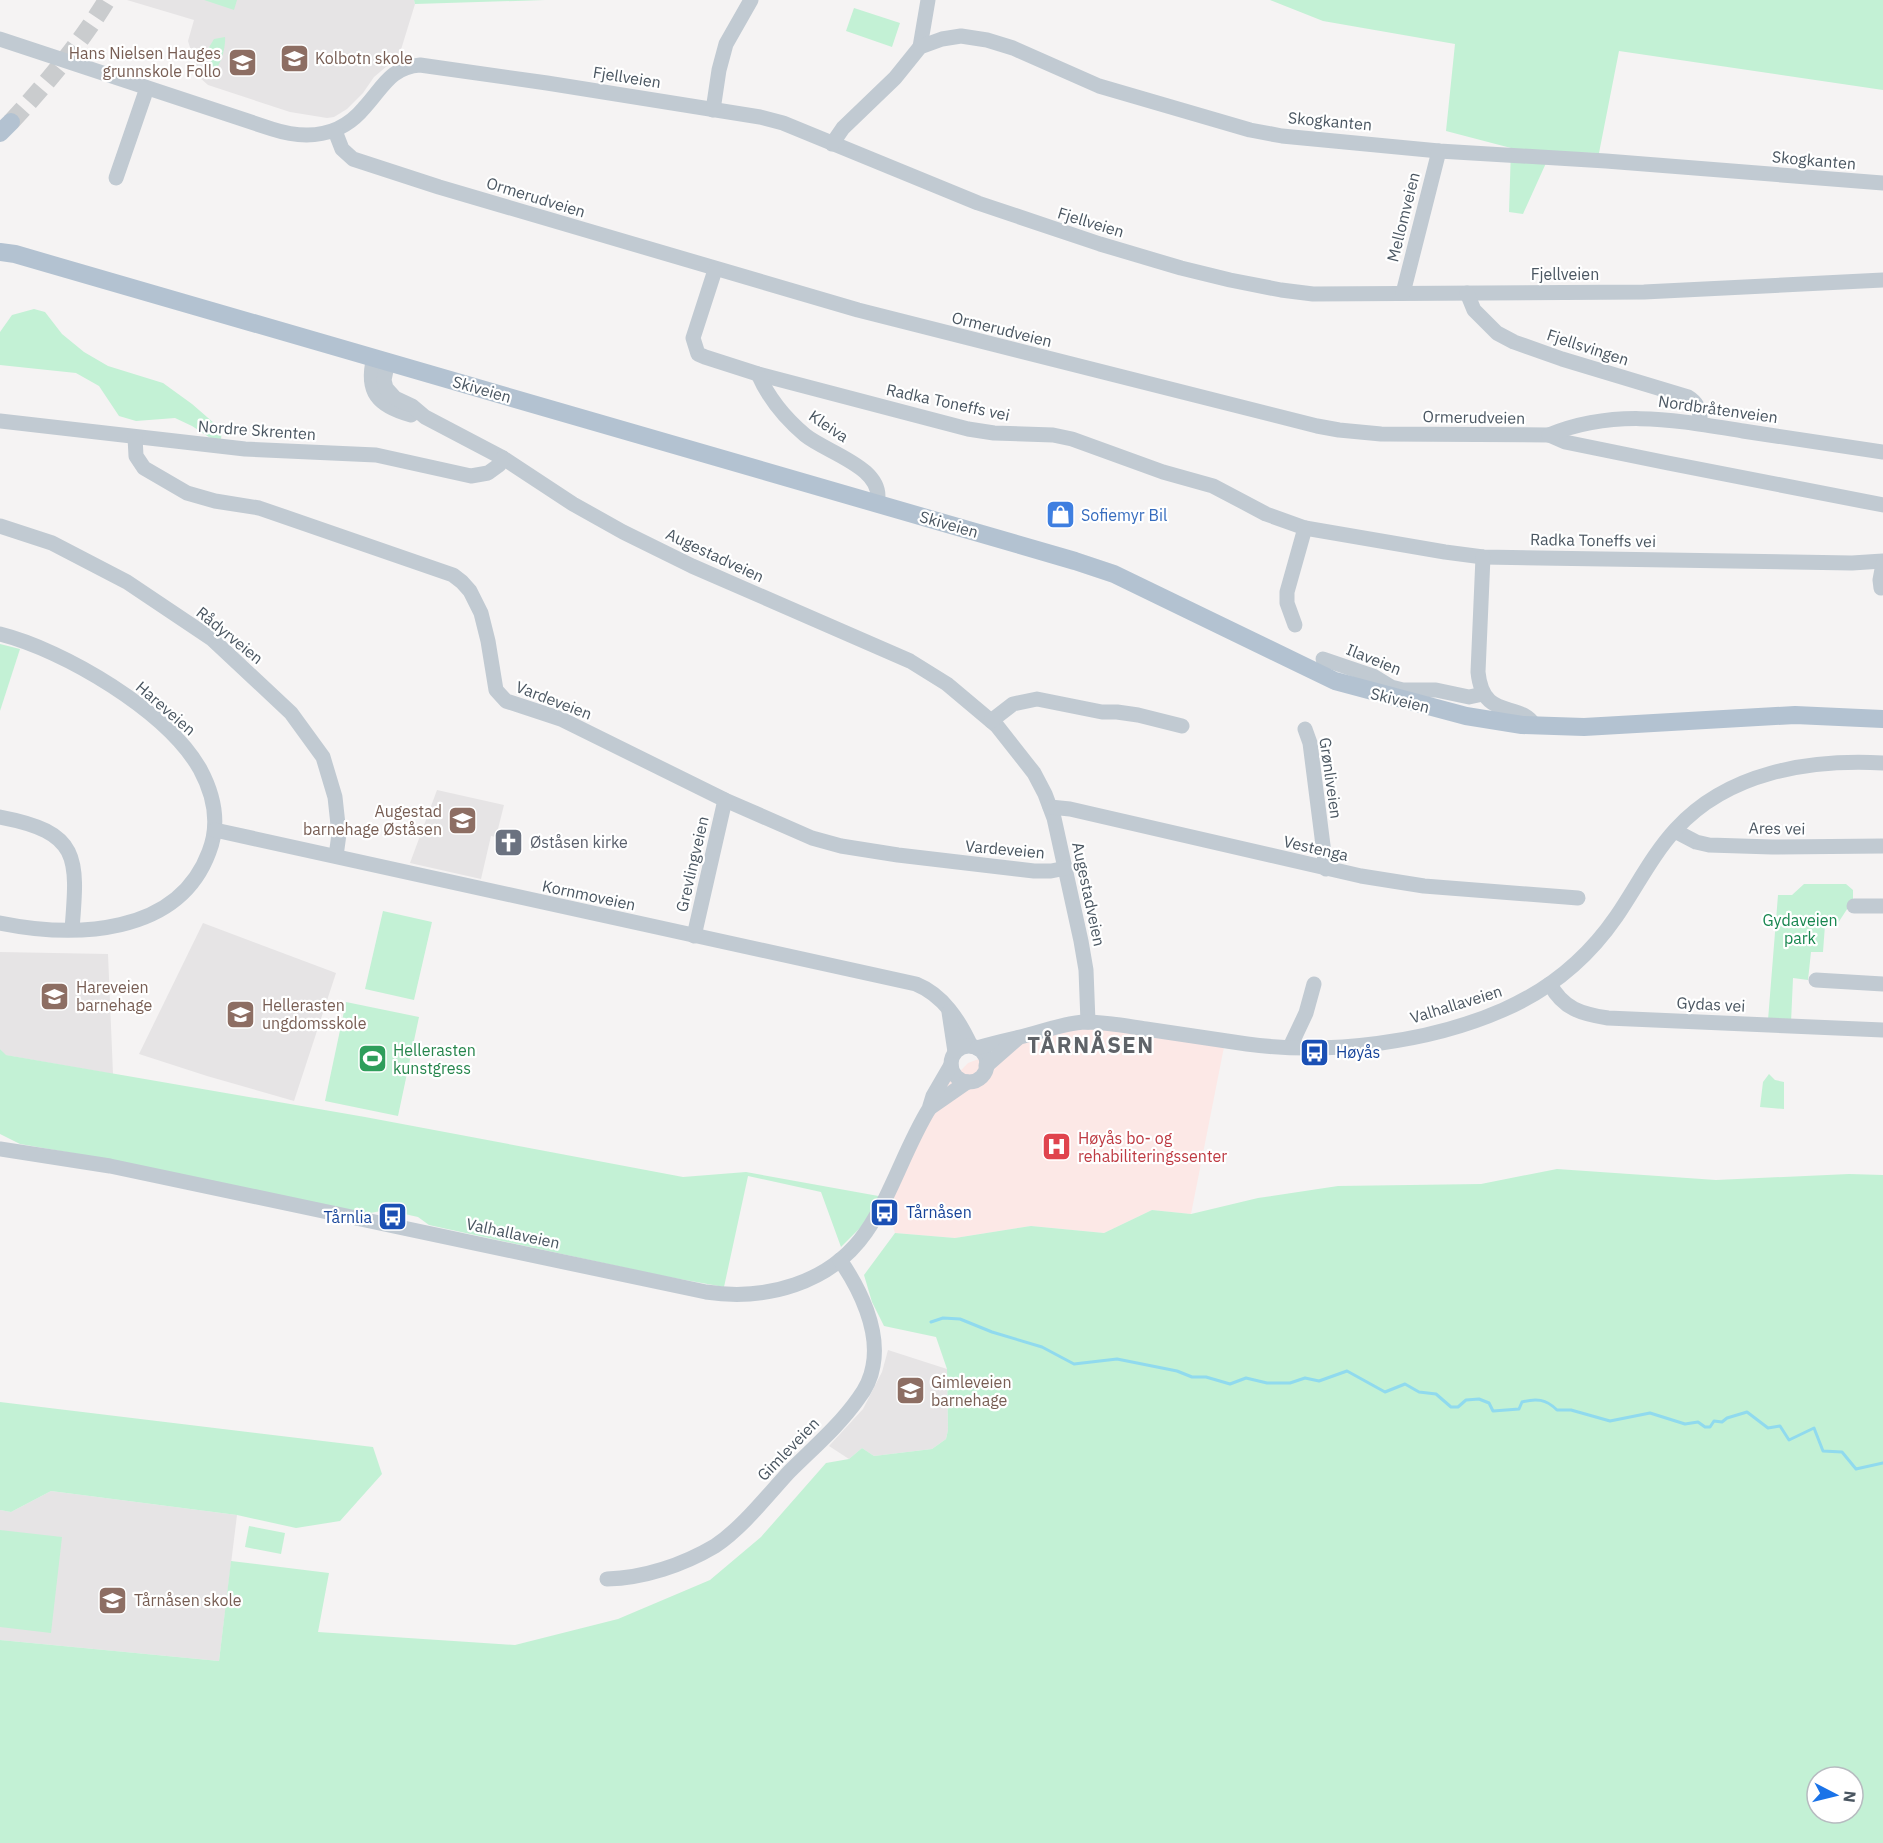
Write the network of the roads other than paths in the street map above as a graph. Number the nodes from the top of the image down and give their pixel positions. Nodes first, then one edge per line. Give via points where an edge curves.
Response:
1 (751, 0) edge
2 (928, 0) edge
3 (0, 39) edge
4 (920, 47) junction
5 (147, 88) junction
6 (713, 110) junction
7 (335, 131) junction
8 (832, 144) junction
9 (1439, 150) junction
10 (116, 178) dead end
11 (1883, 183) edge
12 (5, 250) edge
13 (715, 270) junction
14 (1883, 280) edge
15 (1403, 293) junction
16 (1467, 293) junction
17 (381, 359) junction
18 (758, 374) junction
19 (0, 421) edge
20 (1700, 423) junction
21 (1549, 435) junction
22 (135, 436) junction
23 (1883, 452) edge
24 (503, 458) junction
25 (878, 503) junction
26 (1883, 505) edge
27 (0, 526) edge
28 (1305, 528) junction
29 (1483, 556) junction
30 (1883, 563) edge
31 (1881, 588) dead end
32 (1295, 625) dead end
33 (0, 634) edge
34 (1323, 659) dead end
35 (1483, 694) junction
36 (1883, 719) edge
37 (991, 721) junction
38 (1182, 726) dead end
39 (1535, 726) junction
40 (1305, 729) dead end
41 (1883, 763) edge
42 (725, 800) junction
43 (1050, 807) junction
44 (0, 817) edge
45 (215, 830) junction
46 (1675, 831) junction
47 (1883, 846) edge
48 (336, 856) junction
49 (1066, 868) junction
50 (1326, 869) junction
51 (1578, 898) dead end
52 (1854, 906) dead end
53 (1883, 906) edge
54 (0, 923) edge
55 (72, 929) junction
56 (694, 936) junction
57 (1816, 980) dead end
58 (1314, 984) dead end
59 (1550, 984) junction
60 (1883, 984) edge
61 (948, 1009) junction
62 (1088, 1022) junction
63 (1883, 1030) edge
64 (1018, 1038) junction
65 (974, 1047) junction
66 (1290, 1047) junction
67 (953, 1058) junction
68 (986, 1066) junction
69 (967, 1082) junction
70 (929, 1109) junction
71 (0, 1149) edge
72 (840, 1260) junction
73 (607, 1579) dead end

1 - 6 street via 726,44
2 - 4 street
3 - 5 street
4 - 8 street
4 - 9 street, Skogkanten via 961,36 987,40 1099,86 1250,130
5 - 7 street via 286,134
5 - 10 street
6 - 7 street, Fjellveien via 420,65 405,67 390,76 359,114
6 - 8 street, Fjellveien via 783,123
7 - 13 street, Ormerudveien via 342,149 358,161
8 - 15 street, Fjellveien via 978,203 1181,268 1313,294
9 - 11 street, Skogkanten
9 - 15 street, Mellomveien
12 - 17 main road, Skiveien
13 - 18 street, Radka Toneffs vei via 693,338 694,347 705,357
13 - 21 street, Ormerudveien via 941,332 1339,430
14 - 16 street, Fjellveien via 1644,292
15 - 16 street, Fjellveien
16 - 20 street, Fjellsvingen via 1474,310 1497,333 1562,359 1688,397 1699,409
17 - 24 street, Augestadveien via 386,388 395,398
17 - 25 main road, Skiveien
18 - 25 street, Kleiva via 769,396 800,430 875,482
18 - 28 street, Radka Toneffs vei via 968,429 1072,439 1213,486 1266,514
19 - 22 street, Nordre Skrenten
20 - 21 street, Nordbråtenveien via 1648,417 1616,419
20 - 23 street, Nordbråtenveien
21 - 26 street, Ormerudveien via 1565,442 1668,464
22 - 24 street, Nordre Skrenten via 245,449 376,455 475,477 494,470
22 - 42 street, Vardeveien via 140,463 187,493 278,514 453,575 470,591 481,613 500,697 561,719
24 - 37 street, Augestadveien via 623,532 909,662 947,684
25 - 39 main road, Skiveien via 1114,574 1335,681 1466,716
27 - 48 street, Rådyrveien via 52,543 127,582 212,639 291,712 323,757 336,797
28 - 29 street, Radka Toneffs vei
28 - 32 street via 1287,592
29 - 30 street, Radka Toneffs vei
29 - 35 street via 1478,672
30 - 31 street
33 - 45 street, Hareveien via 39,647 99,677 171,732 201,770 214,810
34 - 35 street, Ilaveien via 1403,690 1436,690 1469,697
35 - 39 street via 1498,706 1531,719
36 - 39 main road, Skiveien via 1795,715 1584,728
37 - 38 street via 1013,704 1037,699
37 - 43 street, Augestadveien via 1034,773
40 - 50 street, Grønliveien
41 - 46 street, Valhallaveien via 1830,762 1760,776 1710,800
42 - 49 street, Vardeveien via 812,838 841,846 1034,871
42 - 56 street, Grevlingveien
43 - 49 street, Augestadveien
43 - 50 street, Vestenga
44 - 55 street via 46,830 67,849 76,877
45 - 48 street, Kornmoveien
45 - 55 street, Hareveien via 199,875 165,909 134,921
46 - 47 street, Ares vei via 1709,845
46 - 59 street, Valhallaveien via 1596,942
48 - 56 street, Kornmoveien
49 - 62 street, Augestadveien via 1084,960
50 - 51 street, Vestenga via 1424,886
52 - 53 street
54 - 55 street, Hareveien
56 - 61 street, Kornmoveien via 915,984 935,995
57 - 60 street
58 - 66 street
59 - 63 street, Gydas vei via 1565,1005 1608,1018
59 - 66 street, Valhallaveien via 1491,1015 1435,1032 1363,1044
61 - 65 street, Kornmoveien
61 - 67 street
62 - 64 street, Valhallaveien
62 - 66 street, Valhallaveien
64 - 65 street, Valhallaveien
64 - 68 street, Valhallaveien
65 - 67 street via 963,1047
65 - 68 street via 985,1057
67 - 69 street via 956,1076
67 - 70 street, Valhallaveien
68 - 69 street via 978,1079
69 - 70 street, Valhallaveien
70 - 72 street, Valhallaveien via 874,1219
71 - 72 street, Valhallaveien via 110,1166 722,1294 753,1295 787,1288
72 - 73 street, Gimleveien via 864,1305 874,1345 872,1370 856,1401 720,1542 661,1569

